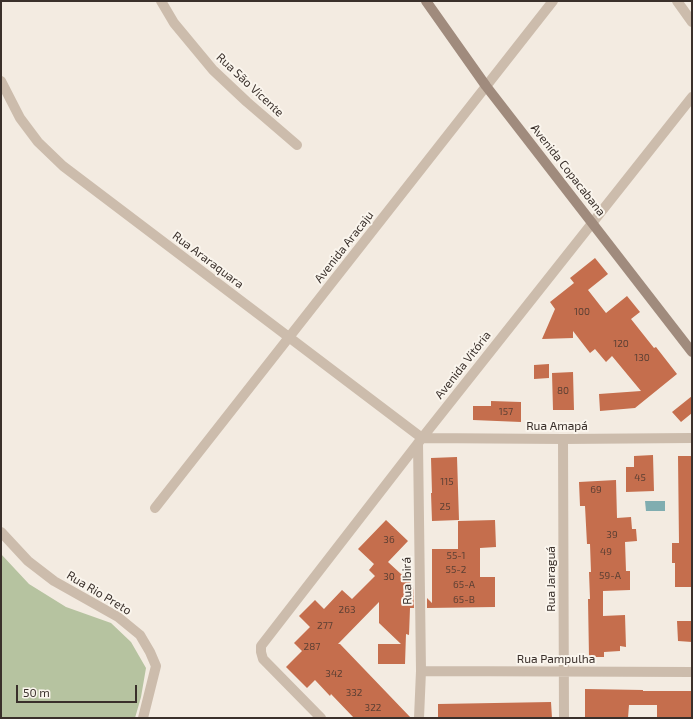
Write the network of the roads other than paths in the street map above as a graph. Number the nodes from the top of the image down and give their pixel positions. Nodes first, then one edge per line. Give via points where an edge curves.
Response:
1 (161, 1) edge
2 (426, 1) edge
3 (553, 1) edge
4 (677, 1) edge
5 (692, 22) edge
6 (1, 81) edge
7 (486, 86) junction
8 (692, 97) edge
9 (297, 145) dead end
10 (592, 223) junction
11 (289, 338) junction
12 (692, 352) edge
13 (692, 438) edge
14 (563, 439) junction
15 (420, 440) junction
16 (155, 508) dead end
17 (1, 532) edge
18 (421, 671) junction
19 (564, 672) junction
20 (692, 672) edge
21 (143, 718) edge
22 (321, 718) edge
23 (419, 718) edge
24 (564, 718) edge

1 - 9 street, Rua São Vicente via 174,23 213,70
2 - 7 street, Avenida Copacabana
3 - 7 street, Avenida Aracaju
4 - 5 street
6 - 11 street, Rua Araraquara via 20,118 38,142 63,166
7 - 10 street, Avenida Copacabana
7 - 11 street, Avenida Aracaju
8 - 10 street, Avenida Vitória
10 - 12 street, Avenida Copacabana
10 - 15 street, Avenida Vitória
11 - 15 street, Rua Araraquara
11 - 16 street, Avenida Aracaju
13 - 14 street, Rua Amapá
14 - 15 street, Rua Amapá
14 - 19 street, Rua Jaraguá
15 - 18 street, Rua Ibirá
15 - 22 street, Avenida Vitória via 262,646 263,660
17 - 21 street, Rua Rio Preto via 28,561 54,581 118,617 140,635 156,666
18 - 19 street, Rua Pampulha
18 - 23 street, Rua Ibirá
19 - 20 street, Rua Pampulha
19 - 24 street, Rua Jaraguá

